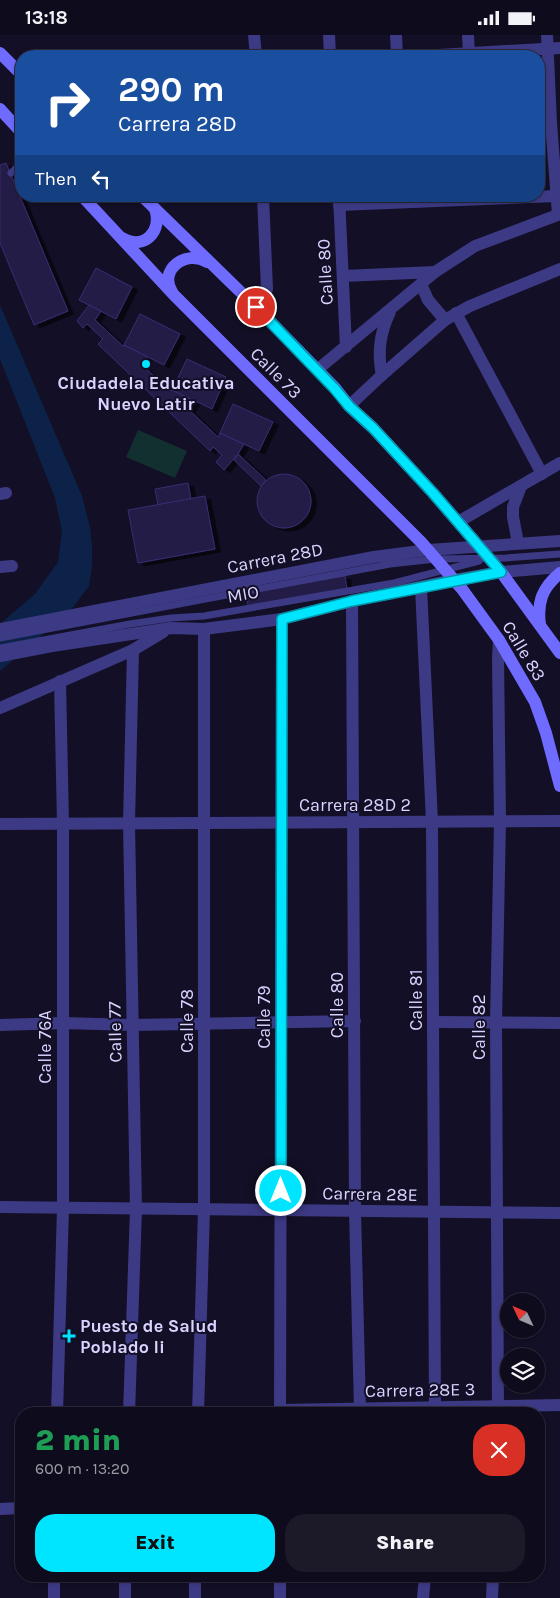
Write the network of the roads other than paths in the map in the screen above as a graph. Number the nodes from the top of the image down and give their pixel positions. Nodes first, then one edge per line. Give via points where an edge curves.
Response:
1 (254, 35) edge
2 (329, 35) edge
3 (396, 35) edge
4 (468, 35) edge
5 (547, 35) edge
6 (554, 48) edge
7 (255, 50) edge
8 (330, 50) edge
9 (397, 50) edge
10 (469, 50) edge
11 (526, 50) edge
12 (0, 53) edge
13 (15, 68) edge
14 (0, 109) edge
15 (545, 124) edge
16 (15, 125) edge
17 (15, 169) edge
18 (11, 173) dead end
19 (545, 196) edge
20 (556, 196) junction
21 (88, 202) edge
22 (148, 202) edge
23 (263, 202) edge
24 (339, 202) edge
25 (155, 209) junction
26 (559, 214) edge
27 (120, 237) junction
28 (216, 267) junction
29 (560, 269) edge
30 (435, 272) junction
31 (343, 276) junction
32 (421, 284) junction
33 (174, 295) junction
34 (256, 307) junction
35 (391, 309) junction
36 (456, 313) junction
37 (444, 320) junction
38 (346, 347) junction
39 (317, 371) junction
40 (382, 375) junction
41 (349, 406) junction
42 (560, 463) edge
43 (542, 473) junction
44 (521, 486) junction
45 (458, 522) junction
46 (560, 541) edge
47 (518, 543) junction
48 (478, 545) junction
49 (432, 554) junction
50 (560, 554) edge
51 (490, 558) junction
52 (560, 567) edge
53 (501, 572) junction
54 (560, 573) edge
55 (450, 575) junction
56 (421, 587) junction
57 (352, 601) junction
58 (282, 619) junction
59 (540, 625) junction
60 (171, 628) junction
61 (0, 629) edge
62 (204, 629) junction
63 (0, 638) edge
64 (499, 640) junction
65 (0, 648) edge
66 (132, 649) junction
67 (560, 653) edge
68 (0, 656) edge
69 (60, 681) junction
70 (0, 708) edge
71 (560, 786) edge
72 (500, 821) junction
73 (560, 821) edge
74 (354, 822) junction
75 (432, 822) junction
76 (129, 823) junction
77 (204, 823) junction
78 (281, 823) junction
79 (0, 824) edge
80 (63, 824) junction
81 (355, 1021) junction
82 (434, 1022) junction
83 (496, 1022) junction
84 (63, 1023) junction
85 (204, 1023) junction
86 (281, 1023) junction
87 (560, 1023) edge
88 (0, 1025) edge
89 (133, 1025) junction
90 (0, 1207) edge
91 (63, 1208) junction
92 (136, 1209) junction
93 (204, 1209) junction
94 (281, 1210) junction
95 (355, 1211) junction
96 (435, 1212) junction
97 (497, 1213) junction
98 (560, 1213) edge
99 (560, 1405) edge
100 (57, 1407) edge
101 (129, 1407) edge
102 (198, 1407) edge
103 (280, 1407) edge
104 (360, 1407) edge
105 (436, 1407) edge
106 (498, 1407) edge
107 (535, 1407) edge
108 (15, 1508) edge
109 (0, 1509) edge
110 (54, 1582) edge
111 (125, 1582) edge
112 (195, 1582) edge
113 (280, 1582) edge
114 (424, 1582) edge
115 (493, 1582) edge
116 (54, 1598) edge
117 (125, 1598) edge
118 (195, 1598) edge
119 (280, 1598) edge
120 (423, 1598) edge
121 (492, 1598) edge

1 - 7 street
2 - 8 street
3 - 9 street
4 - 10 street
5 - 6 street
6 - 11 street
6 - 15 street
12 - 13 main road
14 - 16 main road
15 - 20 street
17 - 18 lane
19 - 20 street
20 - 26 street
21 - 27 main road, Calle 73
22 - 25 main road, Calle 73
23 - 34 street via 267,289
24 - 31 street, Calle 80
25 - 27 main road via 157,226 147,239 136,243
25 - 28 main road, Calle 73
26 - 30 street via 476,246
27 - 33 main road, Calle 73
28 - 33 main road via 198,258 180,261 169,276
28 - 34 main road, Calle 73
29 - 36 street
30 - 31 street
30 - 32 street
31 - 38 street, Calle 80
32 - 35 street
32 - 37 street via 428,300
33 - 49 main road, Calle 73
34 - 39 main road, Calle 73
35 - 38 street
35 - 40 street via 380,342
36 - 37 street
36 - 43 street
37 - 40 street
38 - 39 street
39 - 41 main road, Calle 73
40 - 41 street
41 - 45 main road, Calle 73
42 - 43 street
43 - 44 street
44 - 45 street
44 - 47 street via 513,507
45 - 48 main road, Calle 73
46 - 47 street, Carrera 28D
47 - 48 street, Carrera 28D
48 - 49 street, Carrera 28D
48 - 51 main road, Calle 83
49 - 51 lane, MIO
49 - 55 main road, Calle 83
49 - 61 street, Carrera 28D via 374,557
49 - 63 lane, MIO
50 - 51 lane, MIO
51 - 53 main road, Calle 83
51 - 55 lane, MIO
52 - 53 street
53 - 55 street
53 - 59 main road, Calle 83
54 - 59 main road via 544,590 538,613
55 - 56 street
55 - 64 main road, Calle 83
55 - 65 lane, MIO via 204,616 130,624
56 - 57 street
56 - 75 street, Calle 81
57 - 58 street
57 - 74 street, Calle 80
58 - 62 street
58 - 78 street, Calle 79
59 - 67 main road, Calle 83
60 - 62 street
60 - 66 street
60 - 68 street
62 - 77 street, Calle 78
64 - 71 main road, Calle 83 via 535,702
64 - 72 street, Calle 82
66 - 69 street
66 - 76 street, Calle 77
69 - 70 street
69 - 80 street, Calle 76A
72 - 73 street, Carrera 28D 2
72 - 75 street, Carrera 28D 2
72 - 83 street, Calle 82
74 - 75 street, Carrera 28D 2
74 - 78 street, Carrera 28D 2
74 - 81 street, Calle 80
75 - 82 street, Calle 81
76 - 77 street, Carrera 28D 2
76 - 80 street, Carrera 28D 2
76 - 89 street, Calle 77
77 - 78 street, Carrera 28D 2
77 - 85 street, Calle 78
78 - 86 street, Calle 79
79 - 80 street, Carrera 28D 2
80 - 84 street, Calle 76A
81 - 86 street
81 - 95 street, Calle 80
82 - 83 street
82 - 96 street, Calle 81
83 - 87 street
83 - 97 street, Calle 82
84 - 88 street
84 - 89 street
84 - 91 street, Calle 76A
85 - 86 street
85 - 89 street
85 - 93 street, Calle 78
86 - 94 street, Calle 79
89 - 92 street, Calle 77
90 - 91 street, Carrera 28E
91 - 92 street, Carrera 28E
91 - 100 street, Calle 76A
92 - 93 street, Carrera 28E
92 - 101 street, Calle 77
93 - 94 street, Carrera 28E
93 - 102 street, Calle 78
94 - 95 street, Carrera 28E
94 - 103 street, Calle 79
95 - 96 street, Carrera 28E
95 - 104 street, Calle 80
96 - 97 street, Carrera 28E
96 - 105 street, Calle 81
97 - 98 street, Carrera 28E
97 - 106 street, Calle 82
99 - 107 street, Carrera 28E 3
108 - 109 street
110 - 116 street
111 - 117 street
112 - 118 street
113 - 119 street
114 - 120 street
115 - 121 street

